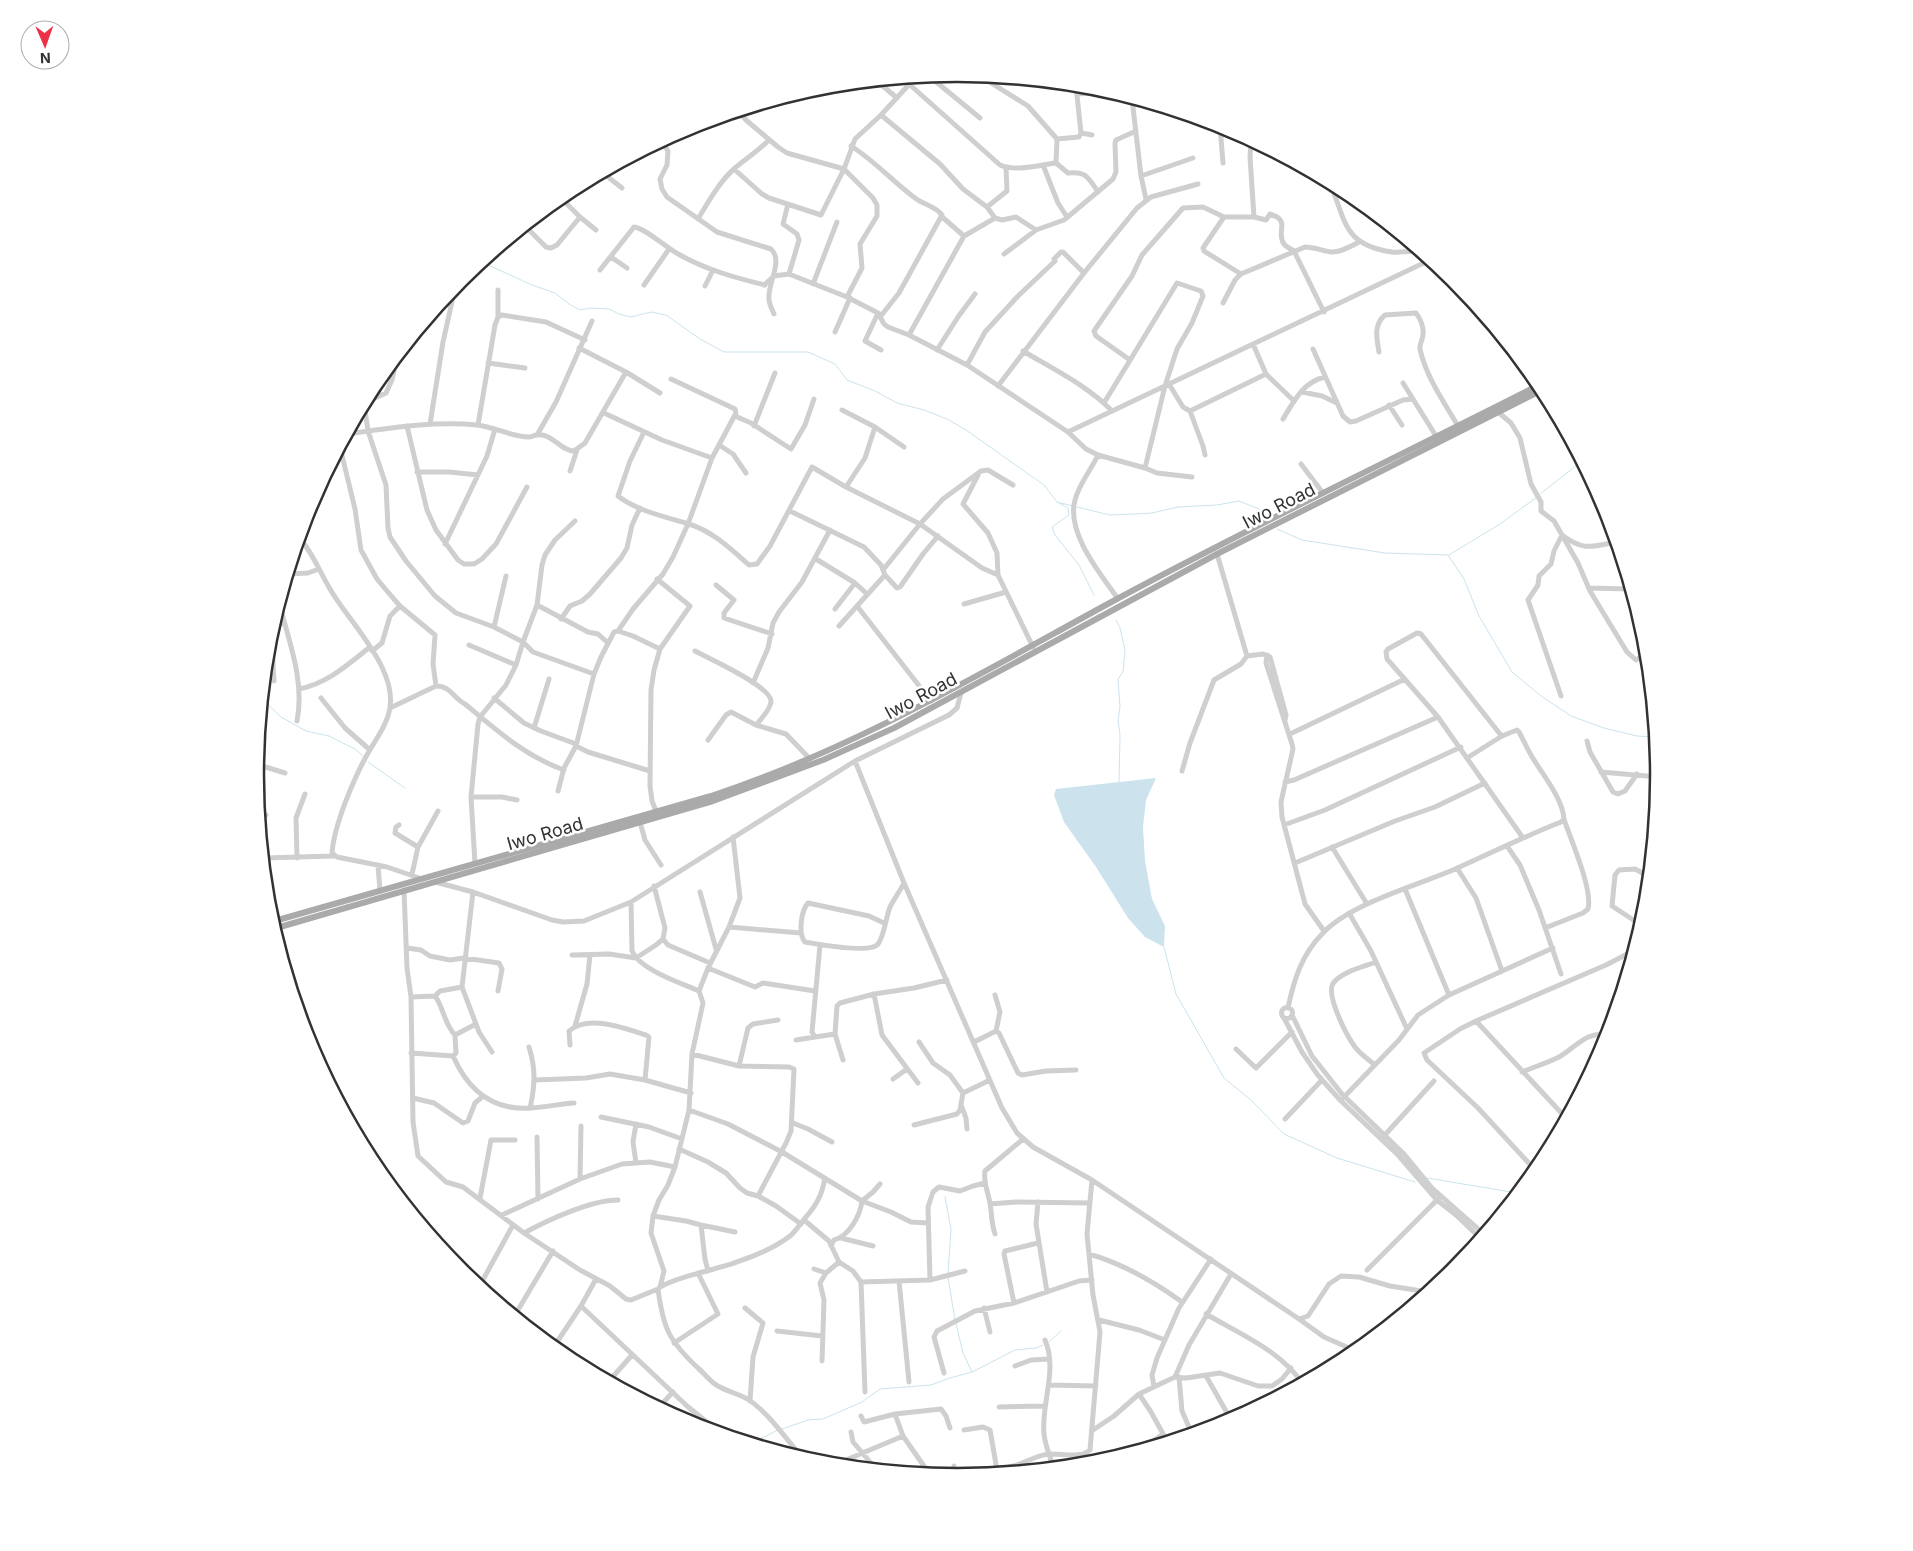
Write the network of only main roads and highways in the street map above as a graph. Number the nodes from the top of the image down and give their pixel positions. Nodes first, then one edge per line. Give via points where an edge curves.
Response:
1 (1532, 389) edge
2 (1535, 393) edge
3 (1407, 454) junction
4 (1001, 667) junction
5 (588, 834) junction
6 (279, 920) edge
7 (281, 927) edge

1 - 3 main road, Iwo Road
2 - 3 main road, Iwo Road
3 - 4 main road, Iwo Road
3 - 4 main road, Iwo Road via 1323,493 1118,599
4 - 5 main road, Iwo Road via 810,759 745,784
4 - 5 main road, Iwo Road via 961,693 894,728 807,767 713,801
5 - 6 main road, Iwo Road
5 - 7 main road, Iwo Road

